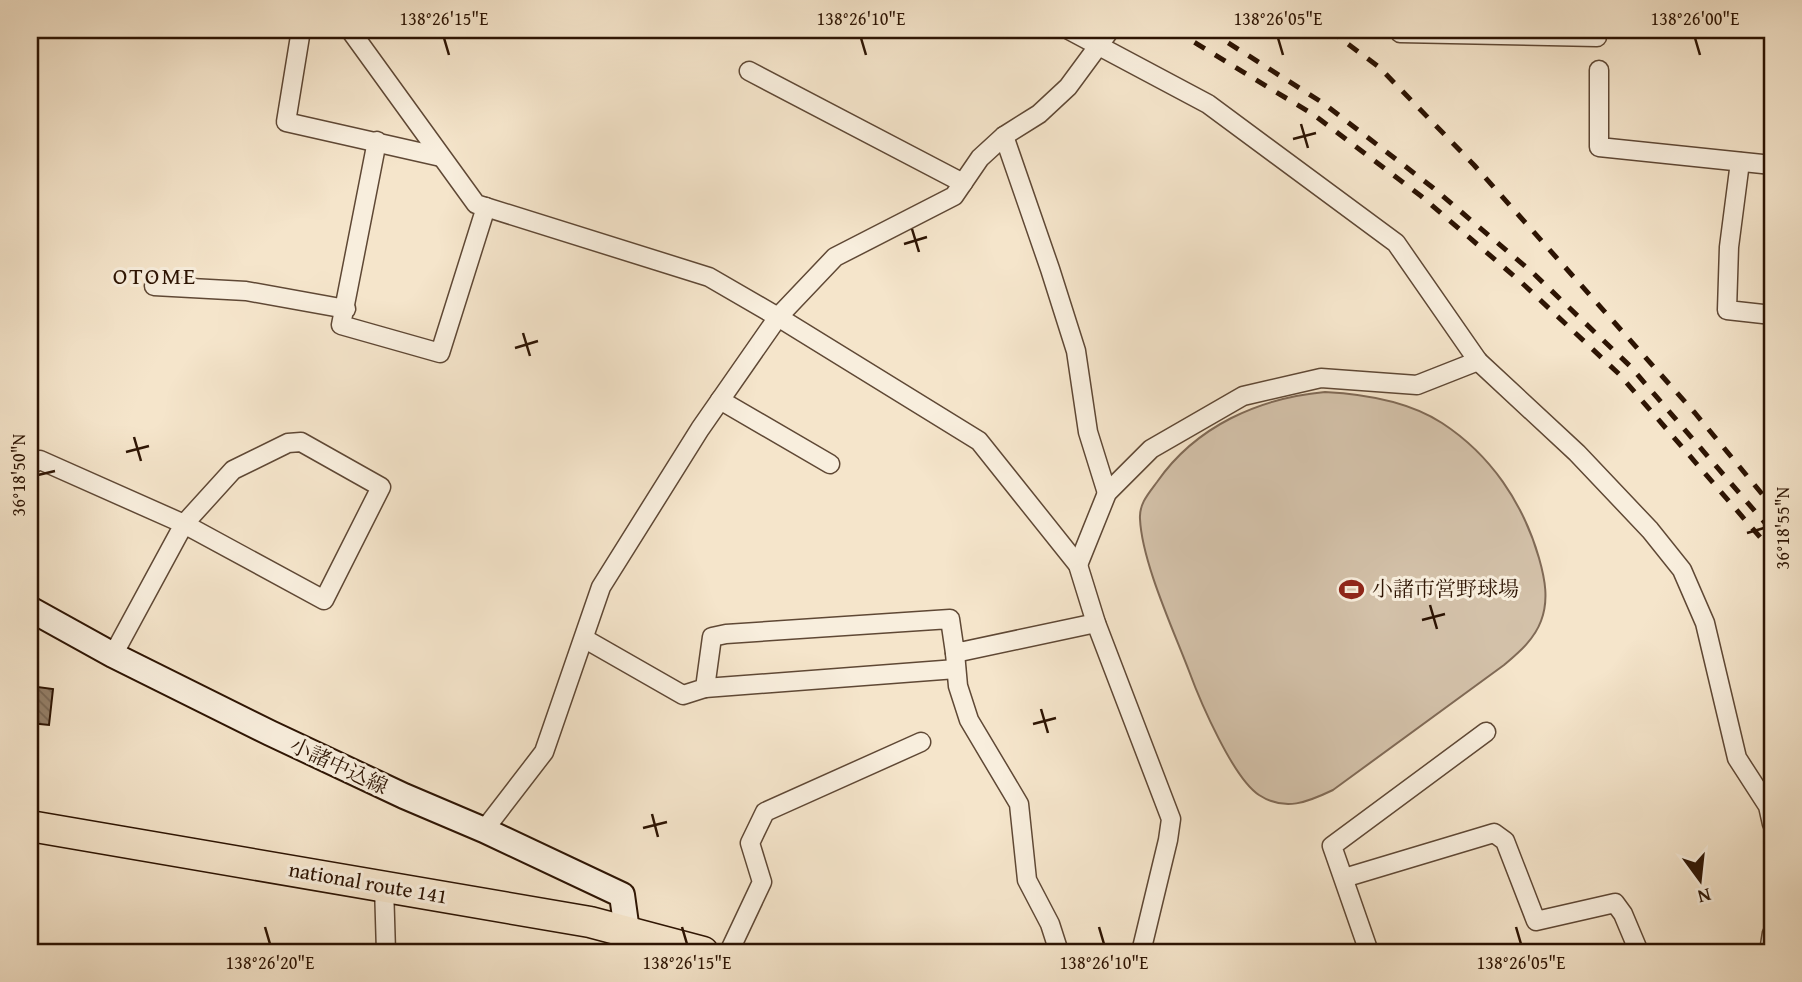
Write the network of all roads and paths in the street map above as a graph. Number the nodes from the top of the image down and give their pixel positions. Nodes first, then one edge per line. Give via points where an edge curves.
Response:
1 (302, 30) edge
2 (350, 30) edge
3 (1069, 30) edge
4 (1110, 30) edge
5 (1400, 30) edge
6 (1597, 37) dead end
7 (1099, 47) junction
8 (1599, 70) dead end
9 (749, 71) dead end
10 (1004, 136) junction
11 (377, 141) junction
12 (441, 157) junction
13 (1740, 162) junction
14 (1772, 165) edge
15 (963, 183) junction
16 (486, 207) junction
17 (154, 286) dead end
18 (346, 309) junction
19 (1772, 315) edge
20 (778, 317) junction
21 (1478, 361) junction
22 (720, 400) junction
23 (830, 464) dead end
24 (30, 465) edge
25 (1108, 493) junction
26 (184, 524) junction
27 (1077, 565) junction
28 (30, 609) edge
29 (1096, 623) junction
30 (585, 639) junction
31 (113, 655) junction
32 (956, 661) junction
33 (705, 688) junction
34 (1486, 732) dead end
35 (921, 742) dead end
36 (1772, 824) edge
37 (30, 826) edge
38 (484, 830) junction
39 (1344, 878) junction
40 (384, 886) junction
41 (627, 931) junction
42 (1772, 933) edge
43 (386, 952) edge
44 (703, 952) edge
45 (729, 952) edge
46 (1059, 952) edge
47 (1141, 952) edge
48 (1369, 952) edge
49 (1639, 952) edge
50 (1769, 952) edge

1 - 11 street via 286,122
2 - 12 street
3 - 7 street
4 - 7 street
5 - 6 street
7 - 10 street via 1068,87 1039,114
7 - 21 street via 1208,104 1396,243
8 - 13 street via 1599,147
9 - 15 street
10 - 15 street via 980,158
10 - 25 street via 1076,351 1088,432
11 - 12 street
11 - 18 street
12 - 16 street via 476,204
13 - 14 street
13 - 19 street via 1729,247 1727,310
15 - 20 street via 954,196 835,257
16 - 18 street via 440,353 341,325
16 - 20 street via 709,277
17 - 18 street via 246,291
20 - 22 street
20 - 27 street via 979,442
21 - 25 street via 1417,385 1321,378 1243,396 1151,449
21 - 36 street via 1577,453 1682,570 1704,622 1737,758 1768,806
22 - 23 street
22 - 30 street via 601,587
24 - 26 street via 40,460
25 - 27 street
26 - 26 street via 233,470 288,443 301,442 381,487 324,600
26 - 31 street
27 - 29 street
28 - 31 main road, 小諸中込線
29 - 32 street
29 - 47 street via 1171,819
30 - 33 street via 683,695
30 - 38 street via 544,752
31 - 38 main road, 小諸中込線 via 270,733
32 - 33 street
32 - 33 street via 950,619 726,634 712,637
32 - 46 street via 969,720 1019,804 1027,880
34 - 39 street via 1332,846
35 - 45 street via 765,812 750,844 762,881
37 - 40 highway, national route 141
38 - 41 main road, 小諸中込線 via 622,895
39 - 48 street
39 - 49 street via 1494,833 1505,841 1536,921 1615,902
40 - 41 highway, national route 141
40 - 43 street
41 - 44 highway, national route 141
42 - 50 street

